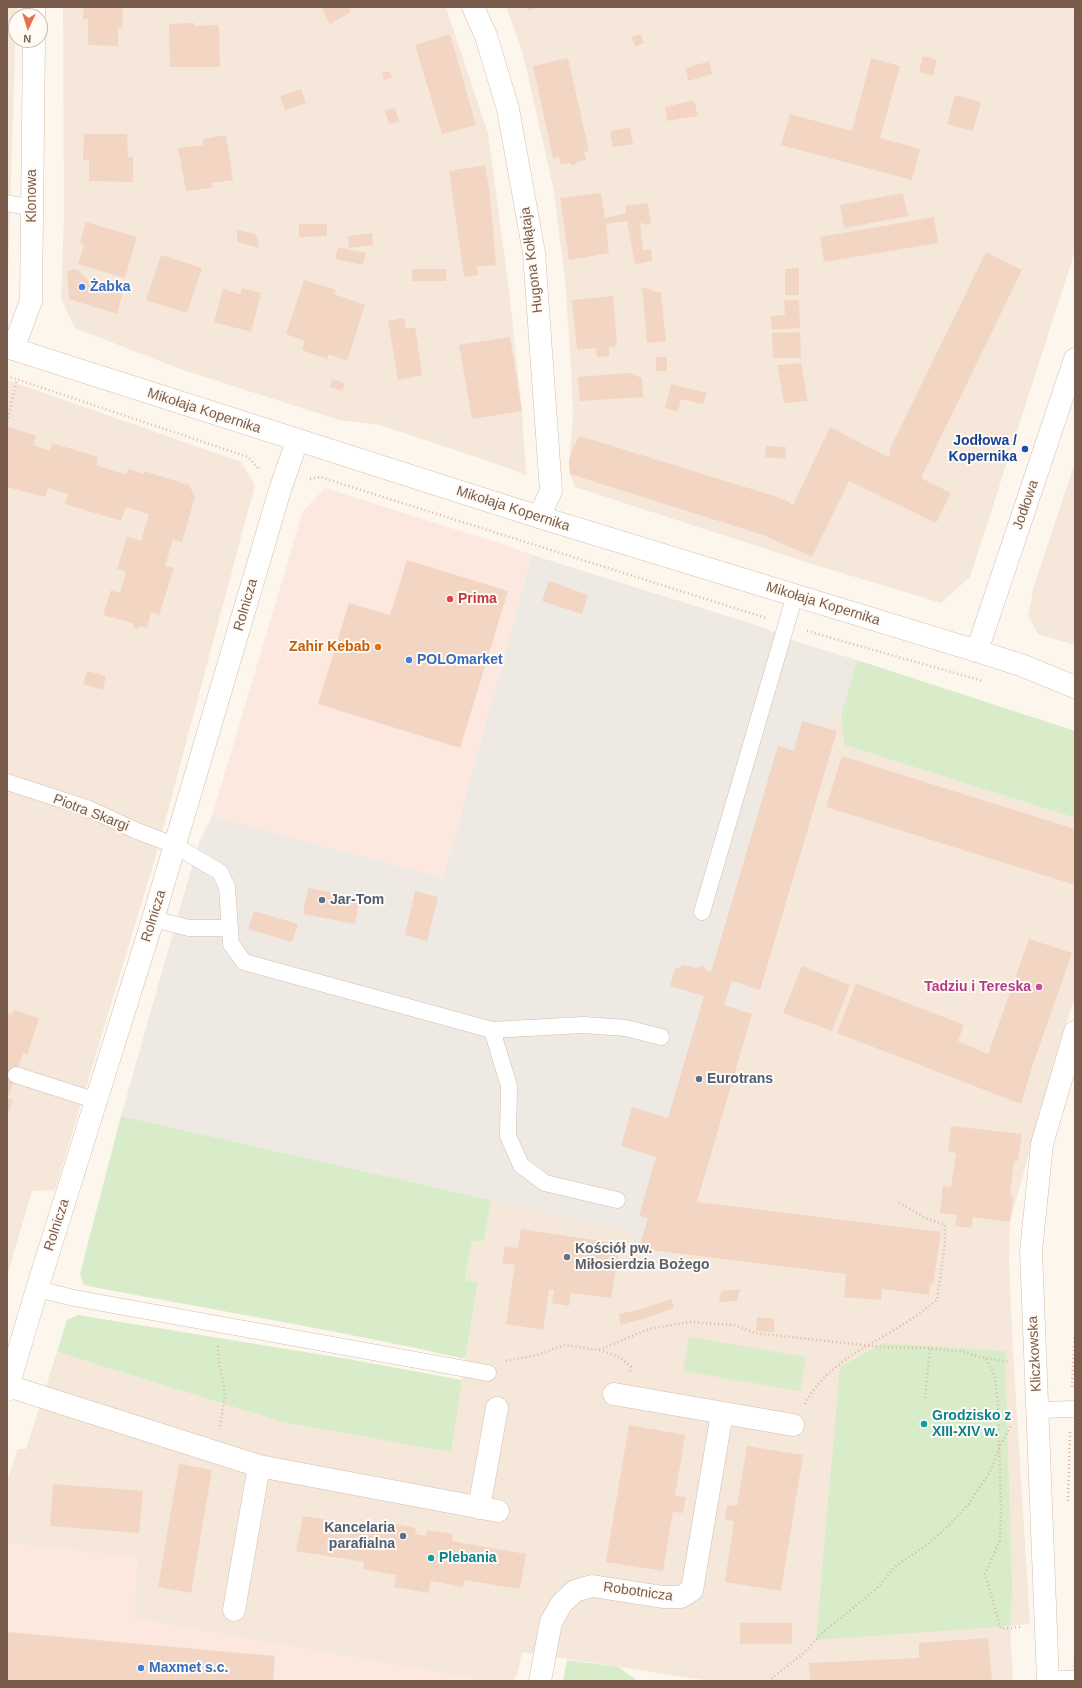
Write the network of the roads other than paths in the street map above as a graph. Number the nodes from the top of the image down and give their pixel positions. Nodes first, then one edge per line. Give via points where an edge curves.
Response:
1 (473, 7) edge
2 (34, 48) edge
3 (7, 203) edge
4 (32, 208) junction
5 (10, 348) edge
6 (1075, 359) edge
7 (297, 441) junction
8 (539, 517) junction
9 (795, 595) junction
10 (977, 651) junction
11 (1021, 665) junction
12 (1075, 674) edge
13 (1075, 687) edge
14 (7, 782) edge
15 (174, 845) junction
16 (702, 912) dead end
17 (153, 919) junction
18 (229, 928) junction
19 (492, 1030) junction
20 (1075, 1032) edge
21 (661, 1037) dead end
22 (16, 1075) dead end
23 (97, 1100) junction
24 (617, 1200) dead end
25 (37, 1289) junction
26 (493, 1368) road end
27 (8, 1388) edge
28 (620, 1395) road end
29 (497, 1408) dead end
30 (1075, 1409) edge
31 (1037, 1410) junction
32 (722, 1413) junction
33 (793, 1425) road end
34 (259, 1466) junction
35 (234, 1610) dead end
36 (1075, 1679) edge
37 (1048, 1680) edge
38 (540, 1681) edge

1 - 8 street, Hugona Kołłątaja via 486,36 508,108 534,253 551,491
2 - 4 street, Klonowa
3 - 4 lane
4 - 5 street, Klonowa via 31,301
5 - 7 street, Mikołaja Kopernika
6 - 10 street, Jodłowa
7 - 8 street, Mikołaja Kopernika
7 - 15 street, Rolnicza
8 - 9 street, Mikołaja Kopernika
9 - 10 street, Mikołaja Kopernika
9 - 16 lane
10 - 11 street, Mikołaja Kopernika
11 - 12 street, Mikołaja Kopernika
11 - 13 street, Mikołaja Kopernika
14 - 15 lane, Piotra Skargi via 87,808
15 - 17 street, Rolnicza
15 - 18 lane, Piotra Skargi via 220,872 227,887
17 - 18 lane via 189,928
17 - 23 street, Rolnicza
18 - 19 lane, Piotra Skargi via 231,944 244,962
19 - 21 lane, Piotra Skargi via 583,1024 626,1028
19 - 24 lane via 509,1086 508,1136 521,1165 545,1183
20 - 31 street, Kliczkowska via 1042,1144 1031,1245
22 - 23 lane
23 - 25 street, Rolnicza
25 - 26 lane via 74,1298 224,1324
25 - 27 street, Rolnicza
27 - 34 street
28 - 32 street
29 - 34 street via 488,1510
30 - 31 lane
31 - 37 street, Kliczkowska
32 - 33 street
32 - 38 street, Robotnicza via 692,1590 681,1597 663,1597 592,1586 574,1591 562,1603 551,1622
34 - 35 street
36 - 37 lane

